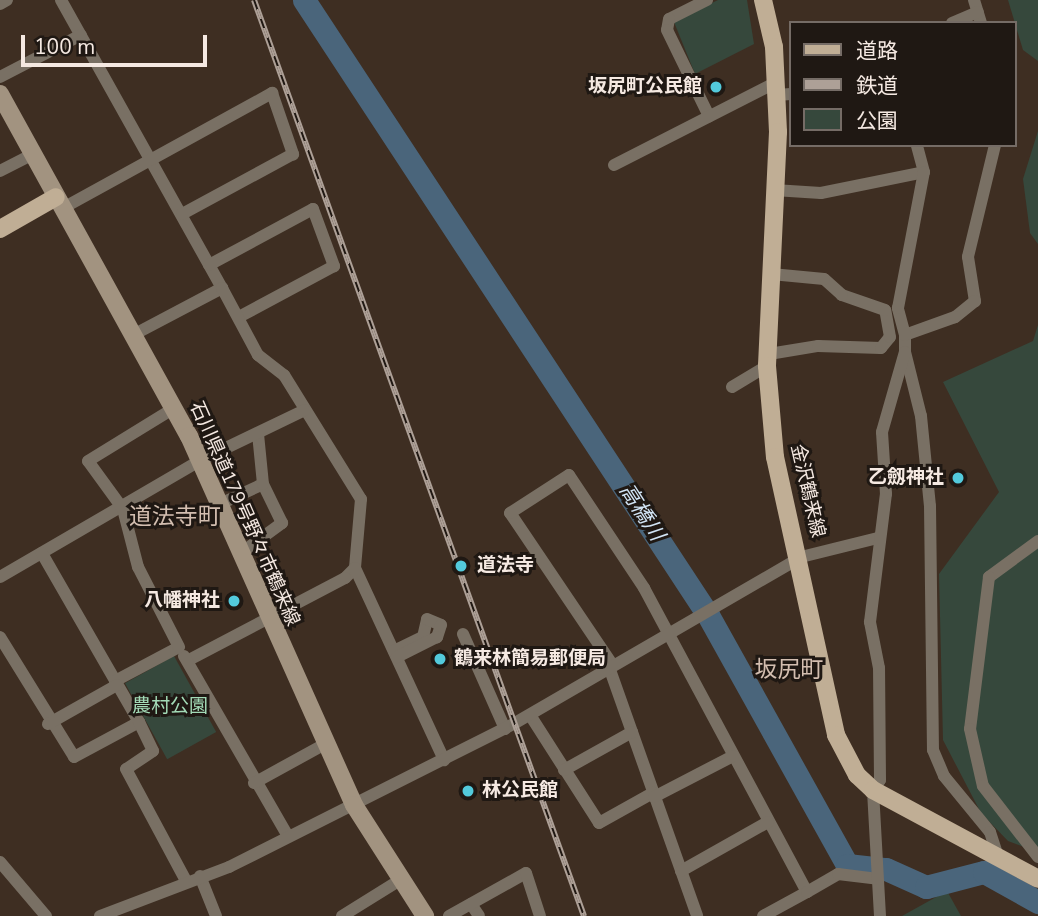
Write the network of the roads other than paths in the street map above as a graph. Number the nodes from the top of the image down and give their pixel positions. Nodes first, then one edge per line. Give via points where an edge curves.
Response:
1 (7, 0) edge
2 (61, 0) edge
3 (707, 0) edge
4 (763, 0) edge
5 (0, 4) edge
6 (978, 12) edge
7 (957, 21) edge
8 (80, 35) junction
9 (0, 77) edge
10 (781, 90) edge
11 (0, 94) edge
12 (709, 116) junction
13 (918, 147) edge
14 (995, 147) edge
15 (33, 153) junction
16 (151, 160) junction
17 (614, 164) dead end
18 (0, 171) edge
19 (924, 172) junction
20 (774, 190) junction
21 (60, 203) junction
22 (182, 214) junction
23 (0, 229) edge
24 (209, 265) junction
25 (771, 274) junction
26 (222, 288) junction
27 (239, 317) junction
28 (133, 335) junction
29 (905, 335) junction
30 (905, 352) junction
31 (768, 360) junction
32 (732, 387) dead end
33 (174, 408) junction
34 (305, 410) junction
35 (258, 434) junction
36 (201, 460) junction
37 (263, 484) junction
38 (220, 504) junction
39 (122, 509) junction
40 (878, 538) junction
41 (1038, 541) edge
42 (241, 553) junction
43 (43, 554) junction
44 (801, 557) junction
45 (355, 568) junction
46 (0, 577) edge
47 (267, 614) junction
48 (667, 631) junction
49 (463, 634) dead end
50 (0, 637) edge
51 (179, 647) junction
52 (187, 661) junction
53 (611, 666) junction
54 (116, 683) junction
55 (530, 715) junction
56 (139, 722) junction
57 (48, 724) junction
58 (505, 729) junction
59 (632, 732) junction
60 (326, 744) junction
61 (733, 756) junction
62 (444, 760) junction
63 (564, 770) junction
64 (254, 782) junction
65 (873, 790) junction
66 (654, 795) junction
67 (354, 805) junction
68 (768, 822) junction
69 (288, 836) junction
70 (1038, 857) edge
71 (999, 859) junction
72 (0, 862) edge
73 (681, 871) junction
74 (876, 872) junction
75 (200, 876) junction
76 (400, 880) junction
77 (1038, 880) edge
78 (186, 881) junction
79 (807, 892) junction
80 (471, 904) junction
81 (788, 910) edge
82 (46, 916) edge
83 (100, 916) edge
84 (216, 916) edge
85 (342, 916) edge
86 (425, 916) edge
87 (449, 916) edge
88 (480, 916) edge
89 (540, 916) edge
90 (697, 916) edge
91 (763, 916) edge
92 (880, 916) edge

1 - 5 street
2 - 8 street
3 - 12 street via 669,19 667,30
4 - 10 main road, 金沢鶴来線
6 - 7 street
8 - 9 street
8 - 16 street
10 - 12 street
10 - 20 main road, 金沢鶴来線
11 - 15 main road, 石川県道179号野々市鶴来線
12 - 17 street
13 - 19 street
14 - 29 street via 968,257 975,301 956,317
15 - 18 street
15 - 21 main road, 石川県道179号野々市鶴来線
16 - 21 street
16 - 22 street
16 - 22 street via 272,93 293,154
19 - 20 street via 821,193
19 - 29 street via 898,309
20 - 25 main road, 金沢鶴来線
21 - 23 main road
21 - 28 main road, 石川県道179号野々市鶴来線
22 - 24 street
24 - 26 street
24 - 27 street via 313,209 334,266
25 - 31 main road, 金沢鶴来線
25 - 31 street via 824,279 842,295 885,310 890,337 880,348 818,346
26 - 27 street
26 - 28 street
27 - 34 street via 258,355 284,375
28 - 33 main road, 石川県道179号野々市鶴来線
29 - 30 street
30 - 40 street via 885,413 886,494
30 - 71 street via 921,416 930,506 933,750 944,776 990,832
31 - 32 street
31 - 44 main road, 金沢鶴来線 via 775,457
33 - 36 main road, 石川県道179号野々市鶴来線
33 - 39 street via 88,461
34 - 35 street
34 - 45 street via 361,499
35 - 36 street
35 - 37 street
36 - 38 main road, 石川県道179号野々市鶴来線
36 - 39 street
37 - 38 street
37 - 42 street via 282,523
38 - 42 main road, 石川県道179号野々市鶴来線
39 - 43 street
39 - 51 street via 138,567
40 - 44 street
40 - 65 street via 870,622 879,668 880,780
41 - 70 street via 989,577 970,729 983,786
42 - 47 main road, 石川県道179号野々市鶴来線
43 - 46 street
43 - 54 street
44 - 48 street
44 - 65 main road, 金沢鶴来線 via 836,735 858,775
45 - 47 street
45 - 62 street
47 - 52 street
47 - 60 main road, 石川県道179号野々市鶴来線
48 - 53 street
48 - 53 street via 569,475 510,513
48 - 61 street
49 - 58 street
50 - 57 street
51 - 52 street
51 - 54 street
52 - 64 street
53 - 55 street
53 - 59 street
54 - 56 street
54 - 57 street
55 - 58 street
55 - 63 street
56 - 57 street via 74,757
56 - 78 street via 153,751 126,769
58 - 62 street
59 - 63 street
59 - 66 street
60 - 64 street
60 - 67 main road, 石川県道179号野々市鶴来線
61 - 66 street
61 - 68 street
62 - 67 street
63 - 66 street via 599,823
64 - 69 street
65 - 71 main road, 金沢鶴来線
65 - 74 street
66 - 73 street
67 - 69 street
67 - 76 main road, 石川県道179号野々市鶴来線
68 - 73 street
68 - 79 street
69 - 75 street
71 - 77 main road, 金沢鶴来線
72 - 82 street
73 - 90 street
74 - 79 street via 838,874
74 - 92 street
75 - 78 street
75 - 84 street
76 - 85 street
76 - 86 main road, 石川県道179号野々市鶴来線
78 - 83 street
79 - 81 street
80 - 87 street
80 - 88 street
80 - 89 street via 526,873
81 - 91 street

